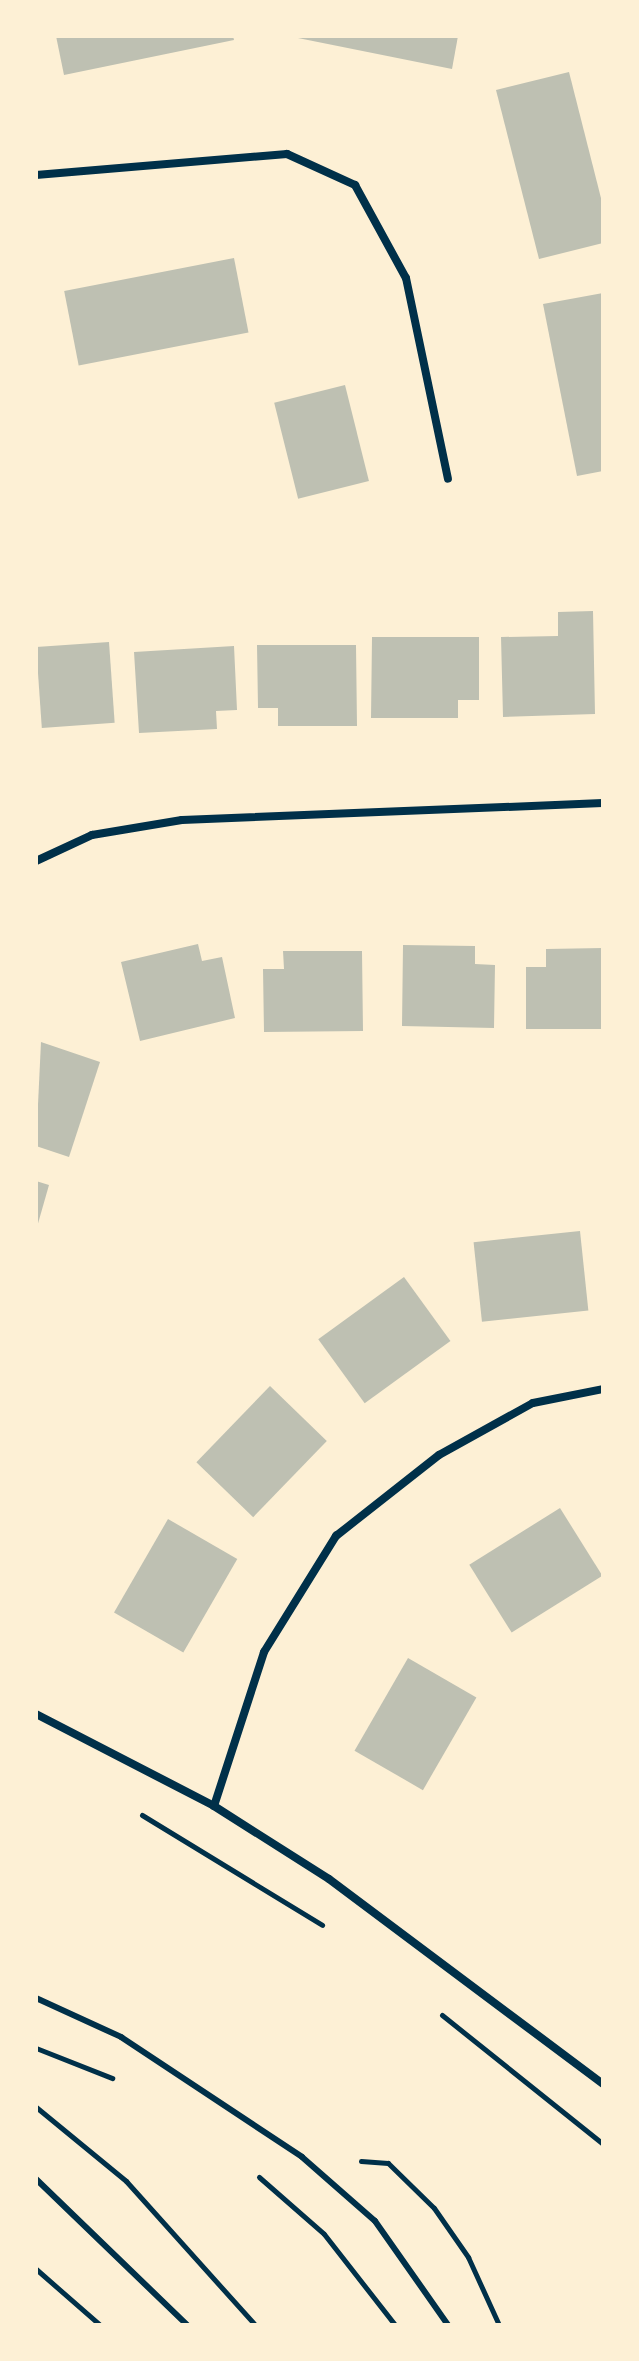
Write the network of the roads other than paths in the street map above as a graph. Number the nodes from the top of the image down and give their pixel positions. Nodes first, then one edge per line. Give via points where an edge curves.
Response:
1 (36, 175) edge
2 (448, 479) dead end
3 (603, 803) edge
4 (36, 861) edge
5 (603, 1389) edge
6 (36, 1714) edge
7 (214, 1806) junction
8 (36, 1998) edge
9 (603, 2084) edge
10 (36, 2179) edge
11 (187, 2325) edge
12 (448, 2325) edge

1 - 2 street via 287,154 355,185 406,278
3 - 4 street via 182,820 92,835
5 - 7 street via 533,1403 439,1455 336,1536 264,1652
6 - 7 street
7 - 9 street via 468,1977
8 - 12 lane via 121,2037 302,2157 375,2221
10 - 11 lane

